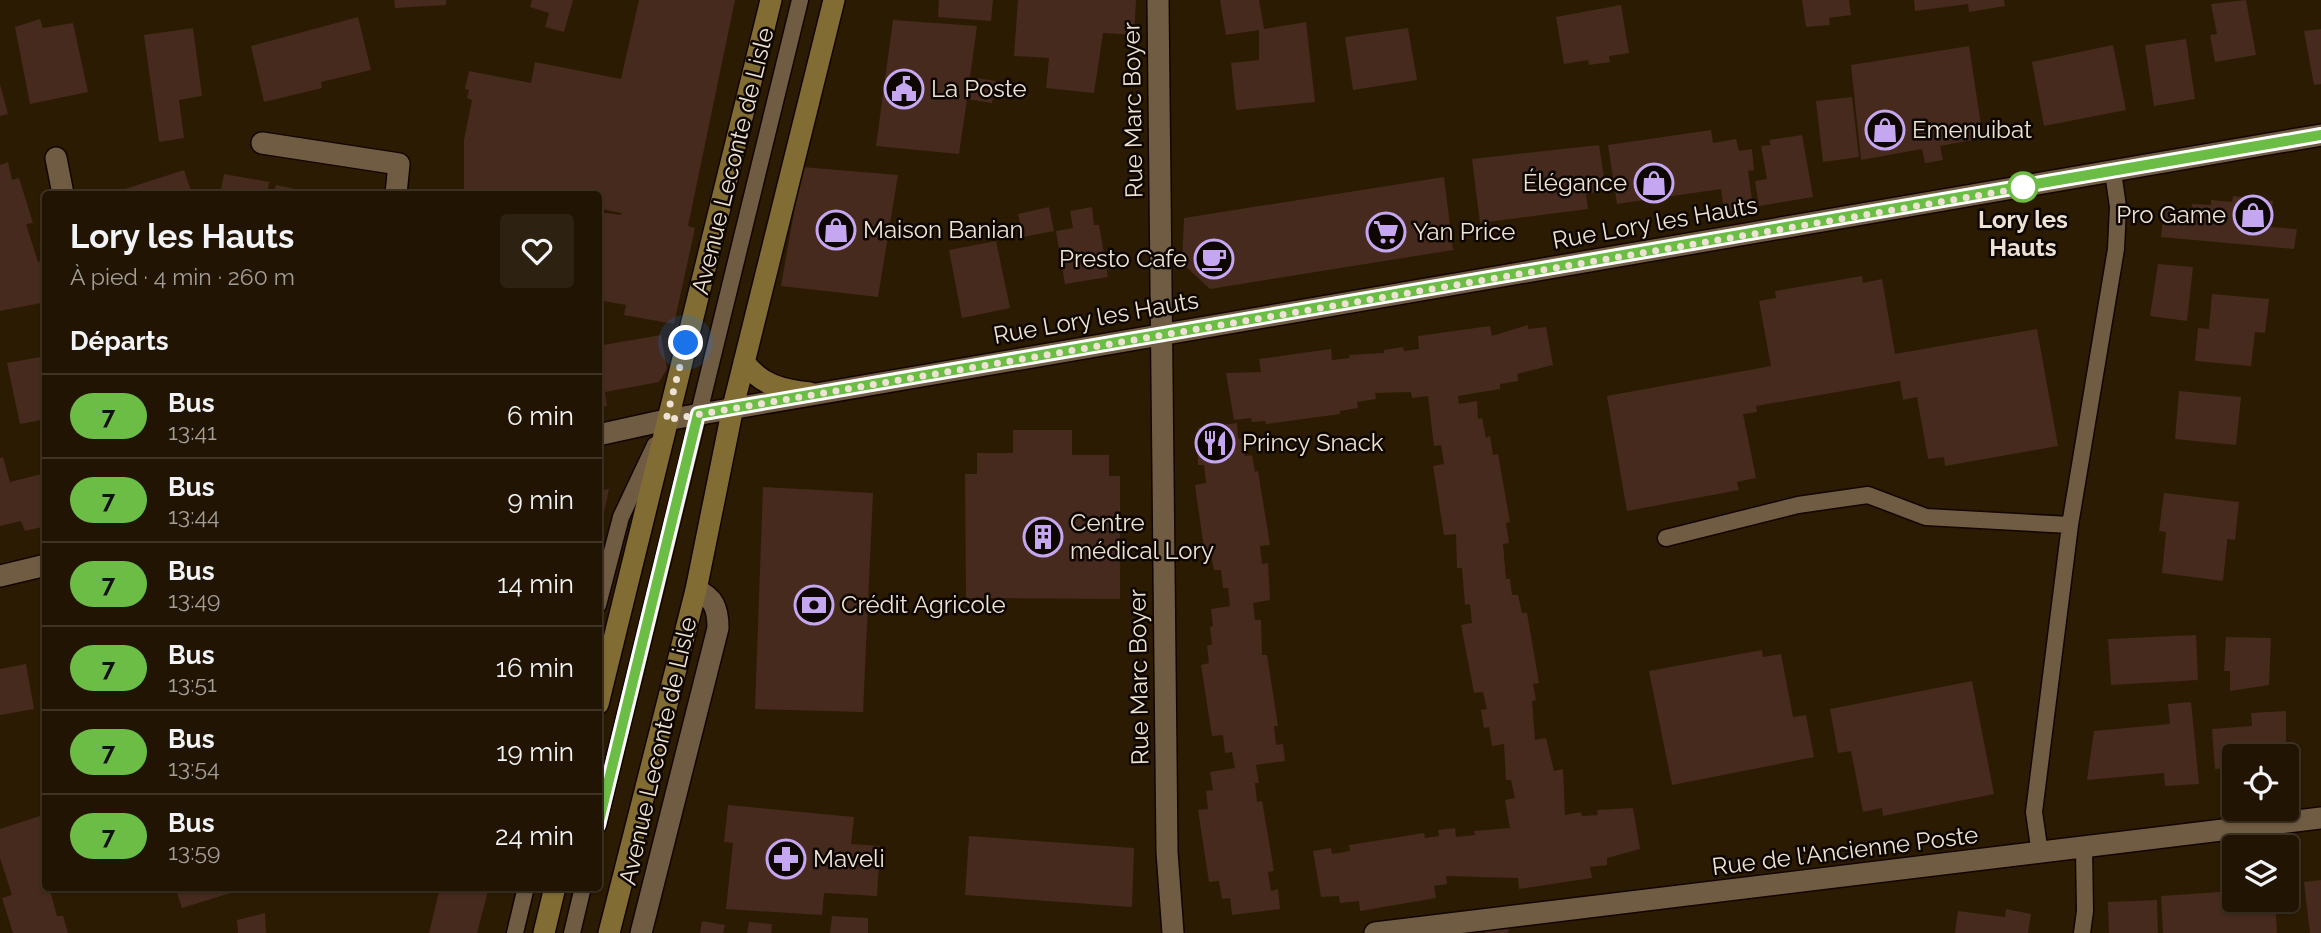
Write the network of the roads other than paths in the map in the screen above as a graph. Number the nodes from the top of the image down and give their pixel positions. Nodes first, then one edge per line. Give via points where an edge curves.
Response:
1 (771, 0) edge
2 (800, 0) edge
3 (834, 0) edge
4 (1158, 0) edge
5 (2321, 135) edge
6 (262, 143) dead end
7 (55, 158) dead end
8 (2113, 172) junction
9 (62, 191) edge
10 (396, 191) edge
11 (1161, 333) junction
12 (744, 362) junction
13 (810, 393) junction
14 (733, 407) junction
15 (698, 414) junction
16 (666, 420) junction
17 (602, 434) edge
18 (2070, 524) junction
19 (1665, 538) dead end
20 (42, 566) edge
21 (0, 576) edge
22 (602, 590) edge
23 (696, 590) junction
24 (602, 687) edge
25 (602, 809) edge
26 (2321, 818) edge
27 (2084, 849) junction
28 (2039, 854) junction
29 (525, 891) edge
30 (554, 891) edge
31 (582, 891) edge
32 (514, 933) edge
33 (544, 933) edge
34 (572, 933) edge
35 (609, 933) edge
36 (641, 933) edge
37 (1173, 933) edge
38 (1375, 933) edge
39 (2082, 933) edge

1 - 16 main road, Avenue Leconte de Lisle
2 - 15 lane, Avenue Leconte de Lisle
3 - 12 main road, Avenue Leconte de Lisle
4 - 11 street, Rue Marc Boyer
5 - 8 street, Rue Lory les Hauts
6 - 10 street via 399,164
7 - 9 street
8 - 11 street, Rue Lory les Hauts
8 - 18 lane via 2118,207 2116,248
11 - 13 street, Rue Lory les Hauts
11 - 37 street, Rue Marc Boyer via 1167,852
12 - 13 main road via 752,373 780,390
12 - 14 main road, Avenue Leconte de Lisle
13 - 14 street, Rue Lory les Hauts
14 - 15 street, Rue Lory les Hauts
14 - 23 main road, Avenue Leconte de Lisle
15 - 16 street, Rue Lory les Hauts
15 - 25 lane, Avenue Leconte de Lisle
16 - 17 street, Rue Lory les Hauts
16 - 22 lane via 621,517
16 - 24 main road, Avenue Leconte de Lisle
18 - 19 lane via 1926,517 1868,495 1798,505
18 - 28 lane via 2034,812
20 - 21 street
23 - 35 main road, Avenue Leconte de Lisle
23 - 36 street, Avenue Leconte de Lisle via 713,602 718,628
26 - 27 street, Rue de l'Ancienne Poste
27 - 28 street, Rue de l'Ancienne Poste
27 - 39 lane
28 - 38 street, Rue de l'Ancienne Poste
29 - 32 lane
30 - 33 main road
31 - 34 lane, Avenue Leconte de Lisle

